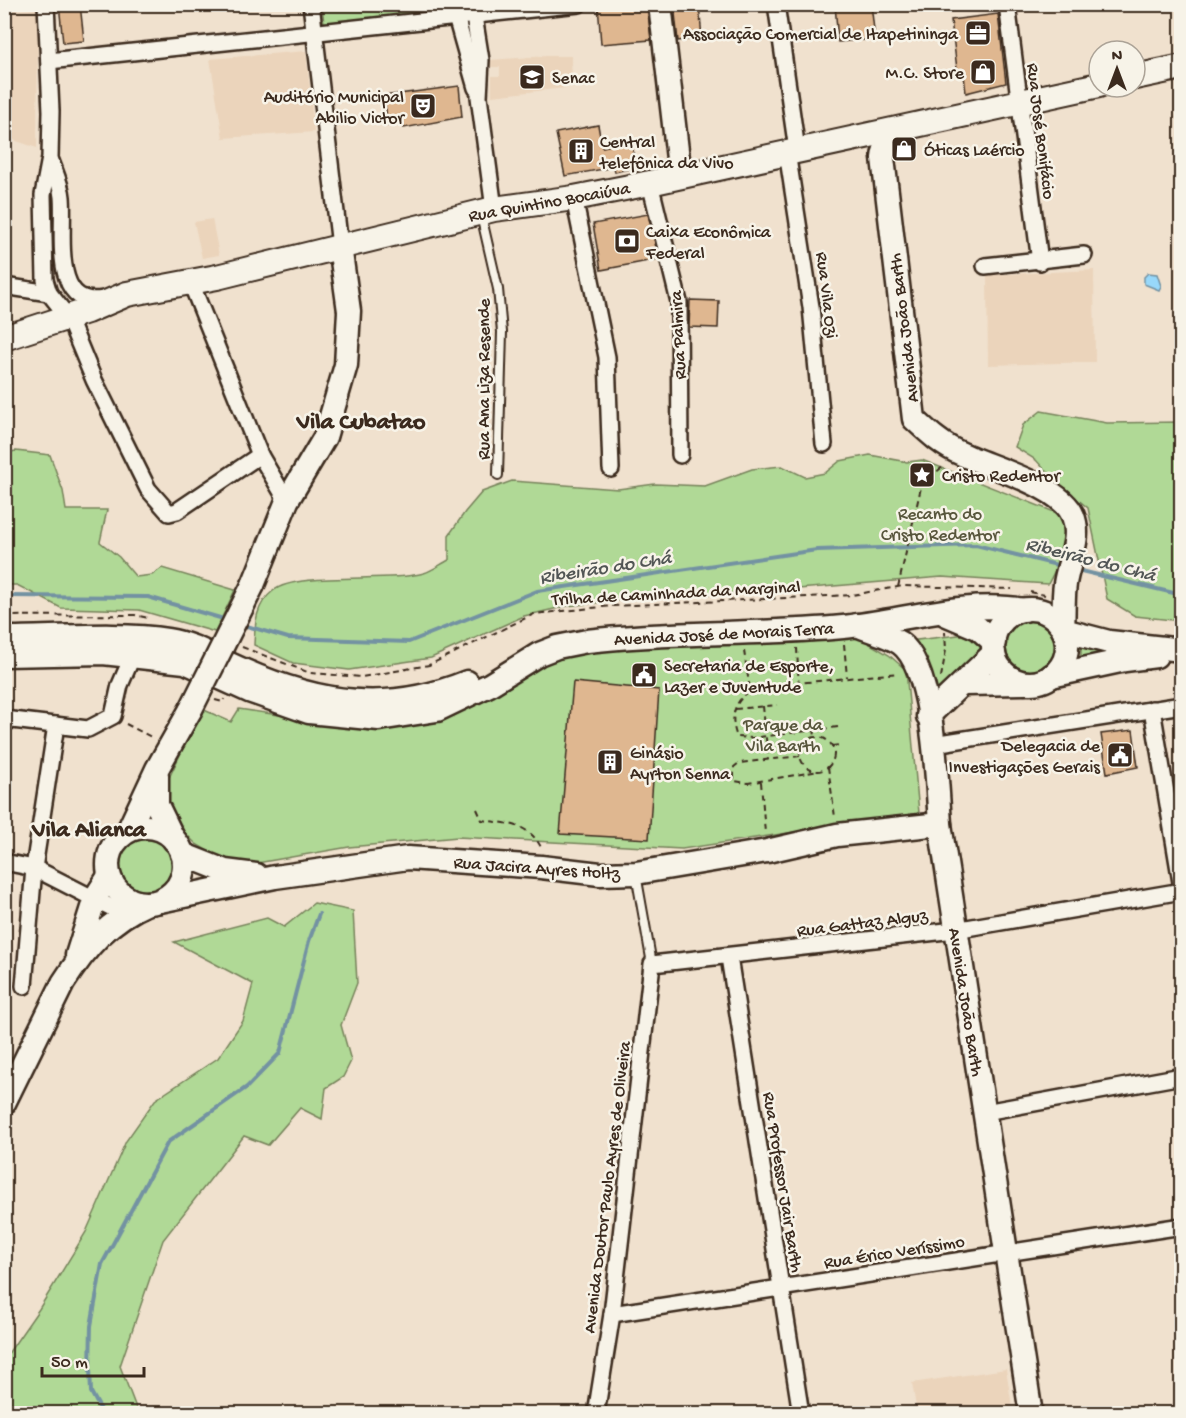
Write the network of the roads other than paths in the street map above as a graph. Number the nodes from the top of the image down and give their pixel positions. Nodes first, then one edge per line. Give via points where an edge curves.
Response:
1 (46, 4) edge
2 (311, 4) edge
3 (579, 4) edge
4 (660, 4) edge
5 (776, 4) edge
6 (1007, 4) edge
7 (472, 10) edge
8 (456, 17) junction
9 (315, 32) junction
10 (49, 61) junction
11 (1182, 67) edge
12 (1147, 74) edge
13 (1087, 88) edge
14 (479, 97) junction
15 (1018, 102) junction
16 (912, 126) junction
17 (859, 139) junction
18 (792, 152) junction
19 (50, 158) junction
20 (883, 158) junction
21 (680, 176) junction
22 (650, 183) junction
23 (574, 198) junction
24 (487, 211) junction
25 (340, 246) junction
26 (1084, 255) dead end
27 (1040, 262) junction
28 (985, 266) dead end
29 (191, 283) junction
30 (4, 286) edge
31 (127, 294) junction
32 (50, 295) junction
33 (68, 317) junction
34 (42, 326) junction
35 (4, 338) edge
36 (824, 444) dead end
37 (260, 455) junction
38 (680, 455) dead end
39 (611, 469) dead end
40 (498, 476) dead end
41 (287, 501) junction
42 (1045, 600) junction
43 (941, 612) junction
44 (849, 626) junction
45 (1063, 630) junction
46 (4, 638) edge
47 (994, 647) junction
48 (1182, 652) edge
49 (103, 653) junction
50 (4, 655) edge
51 (133, 655) junction
52 (512, 670) junction
53 (1051, 676) junction
54 (1024, 683) junction
55 (964, 684) junction
56 (120, 685) junction
57 (1182, 705) edge
58 (1152, 709) junction
59 (928, 716) junction
60 (4, 719) edge
61 (56, 725) junction
62 (934, 744) junction
63 (157, 769) junction
64 (940, 824) junction
65 (128, 831) junction
66 (178, 847) junction
67 (4, 862) edge
68 (34, 867) junction
69 (636, 873) junction
70 (109, 876) junction
71 (275, 877) junction
72 (1182, 890) edge
73 (95, 898) junction
74 (154, 902) junction
75 (124, 914) junction
76 (955, 930) junction
77 (729, 957) junction
78 (652, 964) junction
79 (73, 968) junction
80 (24, 986) dead end
81 (1182, 1076) edge
82 (4, 1103) edge
83 (985, 1112) junction
84 (1182, 1226) edge
85 (1006, 1253) junction
86 (781, 1288) junction
87 (612, 1314) junction
88 (596, 1413) edge
89 (801, 1413) edge
90 (1031, 1413) edge

1 - 10 street
2 - 9 street
3 - 7 street
4 - 21 main road
5 - 18 street, Rua Vila Ozi
6 - 15 street, Rua José Bonifácio
7 - 8 street
7 - 14 street via 481,60
8 - 9 street
8 - 14 street
9 - 10 street
9 - 25 street
10 - 19 street
11 - 12 main road
13 - 15 main road, Rua Quintino Bocaiúva
14 - 24 street
15 - 16 main road, Rua Quintino Bocaiúva
15 - 27 street, Rua José Bonifácio
16 - 17 main road, Rua Quintino Bocaiúva
16 - 20 main road via 893,138
17 - 18 main road, Rua Quintino Bocaiúva
17 - 20 main road via 872,145
18 - 21 main road, Rua Quintino Bocaiúva
18 - 36 street, Rua Vila Ozi
19 - 31 street via 62,193 66,282 77,297 89,302
19 - 32 street via 43,195 43,268
20 - 42 main road, Avenida João Barth via 914,419 938,441 961,454 1035,484 1059,499 1073,516 1075,549
21 - 22 main road, Rua Quintino Bocaiúva
22 - 23 main road, Rua Quintino Bocaiúva
22 - 38 street, Rua Palmira via 679,302
23 - 24 main road, Rua Quintino Bocaiúva
23 - 39 street via 607,357
24 - 25 main road, Rua Quintino Bocaiúva
24 - 40 lane, Rua Ana Liza Resende via 502,332
25 - 29 main road, Rua Quintino Bocaiúva
25 - 41 main road via 349,311 346,365 325,437
26 - 27 street
27 - 28 street
29 - 31 main road, Rua Quintino Bocaiúva
29 - 37 street
30 - 32 street
31 - 33 main road, Rua Quintino Bocaiúva
32 - 33 street
32 - 34 street via 48,319
33 - 34 main road, Rua Quintino Bocaiúva
33 - 37 street via 148,489 169,513
34 - 35 main road, Rua Quintino Bocaiúva
37 - 41 street
41 - 63 main road, bridge via 253,585
42 - 43 main road, Avenida José de Morais Terra via 1008,608
42 - 45 main road
42 - 45 main road
42 - 47 main road via 1008,616 999,625
43 - 44 main road, Avenida José de Morais Terra
43 - 47 main road via 978,628
44 - 52 main road, Avenida José de Morais Terra via 587,641 548,650
44 - 59 main road, Avenida João Barth via 900,643 920,671
45 - 48 main road via 1109,642
45 - 53 main road via 1066,655
46 - 52 main road, Avenida José de Morais Terra via 168,640 195,647 280,686 349,702 402,701
47 - 54 main road via 1001,669
47 - 55 main road
48 - 53 main road
49 - 50 main road, Avenida José de Morais Terra
49 - 51 main road, Avenida José de Morais Terra
49 - 56 street via 118,669
51 - 52 main road, Avenida José de Morais Terra via 185,662 309,712 354,718 399,717 437,710
51 - 56 street
53 - 54 main road
54 - 55 main road
55 - 59 main road
56 - 61 street via 113,716 88,729
57 - 58 street
58 - 62 street
58 - 72 street
59 - 62 main road, Avenida João Barth
60 - 61 street
61 - 68 street
62 - 64 main road, Avenida João Barth
63 - 65 main road
63 - 66 main road via 157,805
64 - 69 main road, Rua Jacira Ayres Holtz via 837,835
64 - 76 main road, Avenida João Barth
65 - 66 main road via 153,828
65 - 70 main road via 110,850
66 - 71 main road via 225,871
66 - 74 main road via 183,874 178,885
67 - 68 street
68 - 73 street
68 - 80 street
69 - 71 main road, Rua Jacira Ayres Holtz via 600,874 408,858
69 - 78 lane
70 - 73 main road
70 - 74 main road via 123,897 135,902
71 - 74 main road
72 - 76 street, Rua Gattaz Alguz
73 - 75 street
73 - 79 main road
74 - 75 main road
75 - 79 main road via 101,933
76 - 77 street, Rua Gattaz Alguz
76 - 83 main road, Avenida João Barth
77 - 78 street, Rua Gattaz Alguz
77 - 86 street, Rua Professor Jair Barth
78 - 87 street, Avenida Doutor Paulo Ayres de Oliveira
79 - 82 main road
81 - 83 street
83 - 85 main road, Avenida João Barth
84 - 85 street, Rua Érico Veríssimo
85 - 86 street, Rua Érico Veríssimo
85 - 90 main road, Avenida João Barth
86 - 87 street, Rua Érico Veríssimo
86 - 89 street, Rua Professor Jair Barth
87 - 88 street, Avenida Doutor Paulo Ayres de Oliveira

